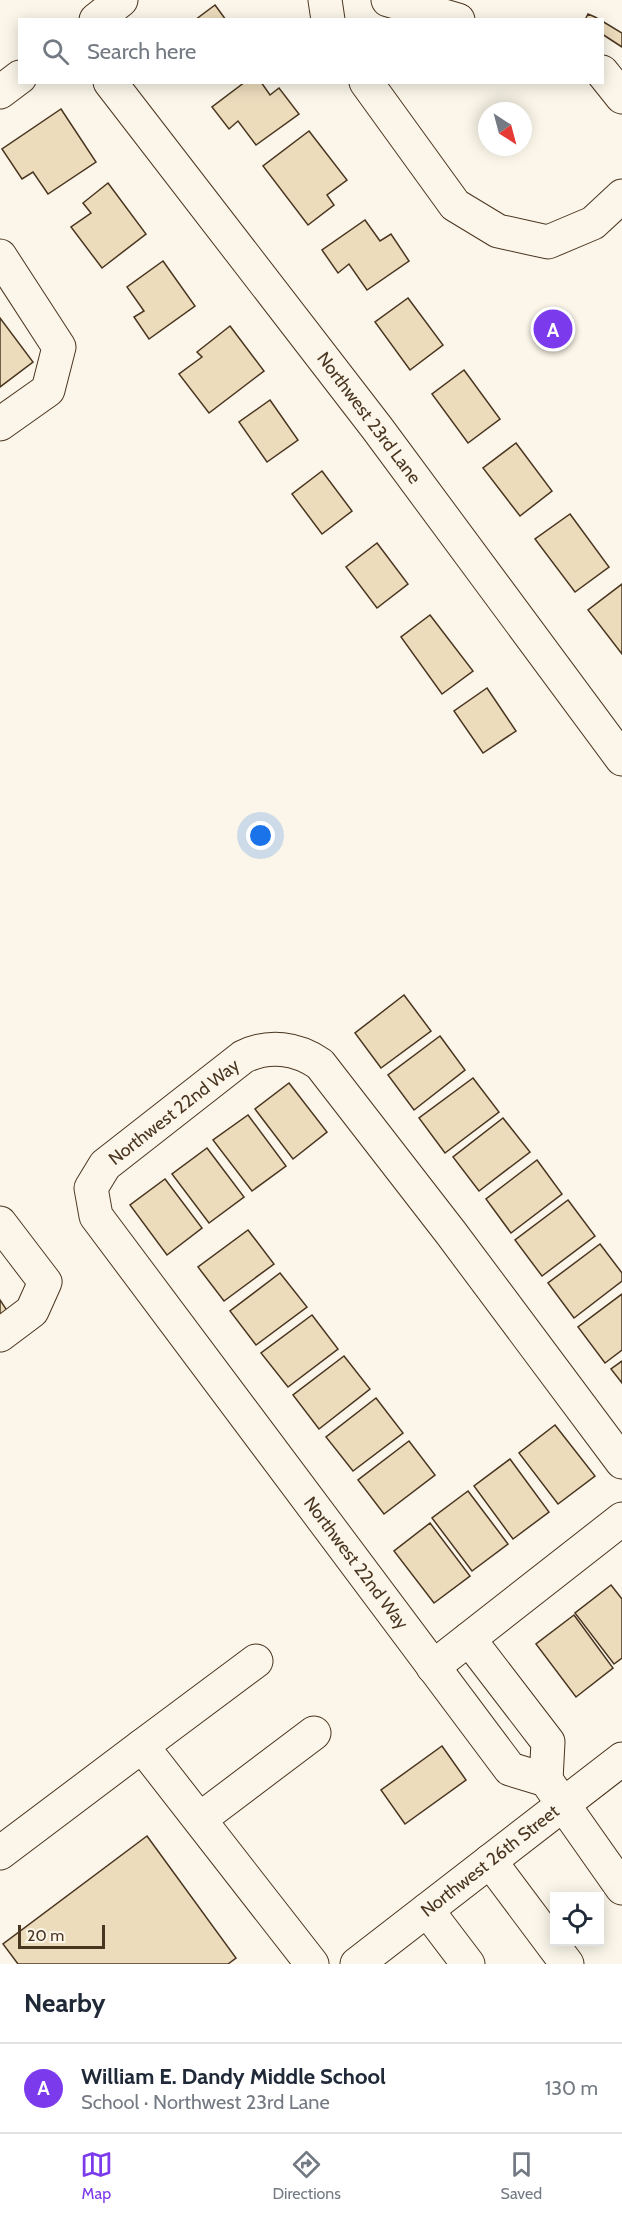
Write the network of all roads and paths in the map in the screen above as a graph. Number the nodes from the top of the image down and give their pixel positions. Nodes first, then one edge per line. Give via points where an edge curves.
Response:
1 (121, 0) edge
2 (326, 0) edge
3 (388, 0) edge
4 (98, 18) edge
5 (328, 18) edge
6 (451, 18) edge
7 (604, 73) edge
8 (18, 78) edge
9 (112, 84) edge
10 (367, 84) edge
11 (0, 92) edge
12 (622, 97) edge
13 (622, 196) edge
14 (0, 256) edge
15 (0, 424) edge
16 (622, 759) edge
17 (0, 1222) edge
18 (0, 1335) edge
19 (622, 1462) edge
20 (622, 1519) edge
21 (469, 1639) junction
22 (256, 1661) dead end
23 (433, 1667) junction
24 (314, 1733) dead end
25 (142, 1746) junction
26 (622, 1759) edge
27 (555, 1792) junction
28 (200, 1820) junction
29 (0, 1853) edge
30 (490, 1861) junction
31 (622, 1888) edge
32 (427, 1910) junction
33 (312, 1964) edge
34 (357, 1964) edge
35 (468, 1964) edge
36 (567, 1964) edge

1 - 4 street
2 - 5 street
3 - 6 street
7 - 12 street
8 - 11 street
9 - 16 street, Northwest 23rd Lane via 377,428
10 - 13 street via 455,205 498,231 548,242 593,224
14 - 15 street via 59,347 48,390
17 - 18 street via 45,1282 32,1311
19 - 23 street, Northwest 22nd Way via 451,1233 314,1060 280,1049 250,1053 105,1165 91,1188 96,1216
20 - 21 street
21 - 23 street
21 - 27 street via 548,1742
22 - 25 street
23 - 27 street, Northwest 22nd Way via 510,1769
24 - 28 street
25 - 28 street
25 - 29 street
26 - 27 street, Northwest 26th Street
27 - 30 street, Northwest 26th Street
27 - 31 street
28 - 33 street
30 - 32 street, Northwest 26th Street
30 - 36 street
32 - 34 street, Northwest 26th Street
32 - 35 street

